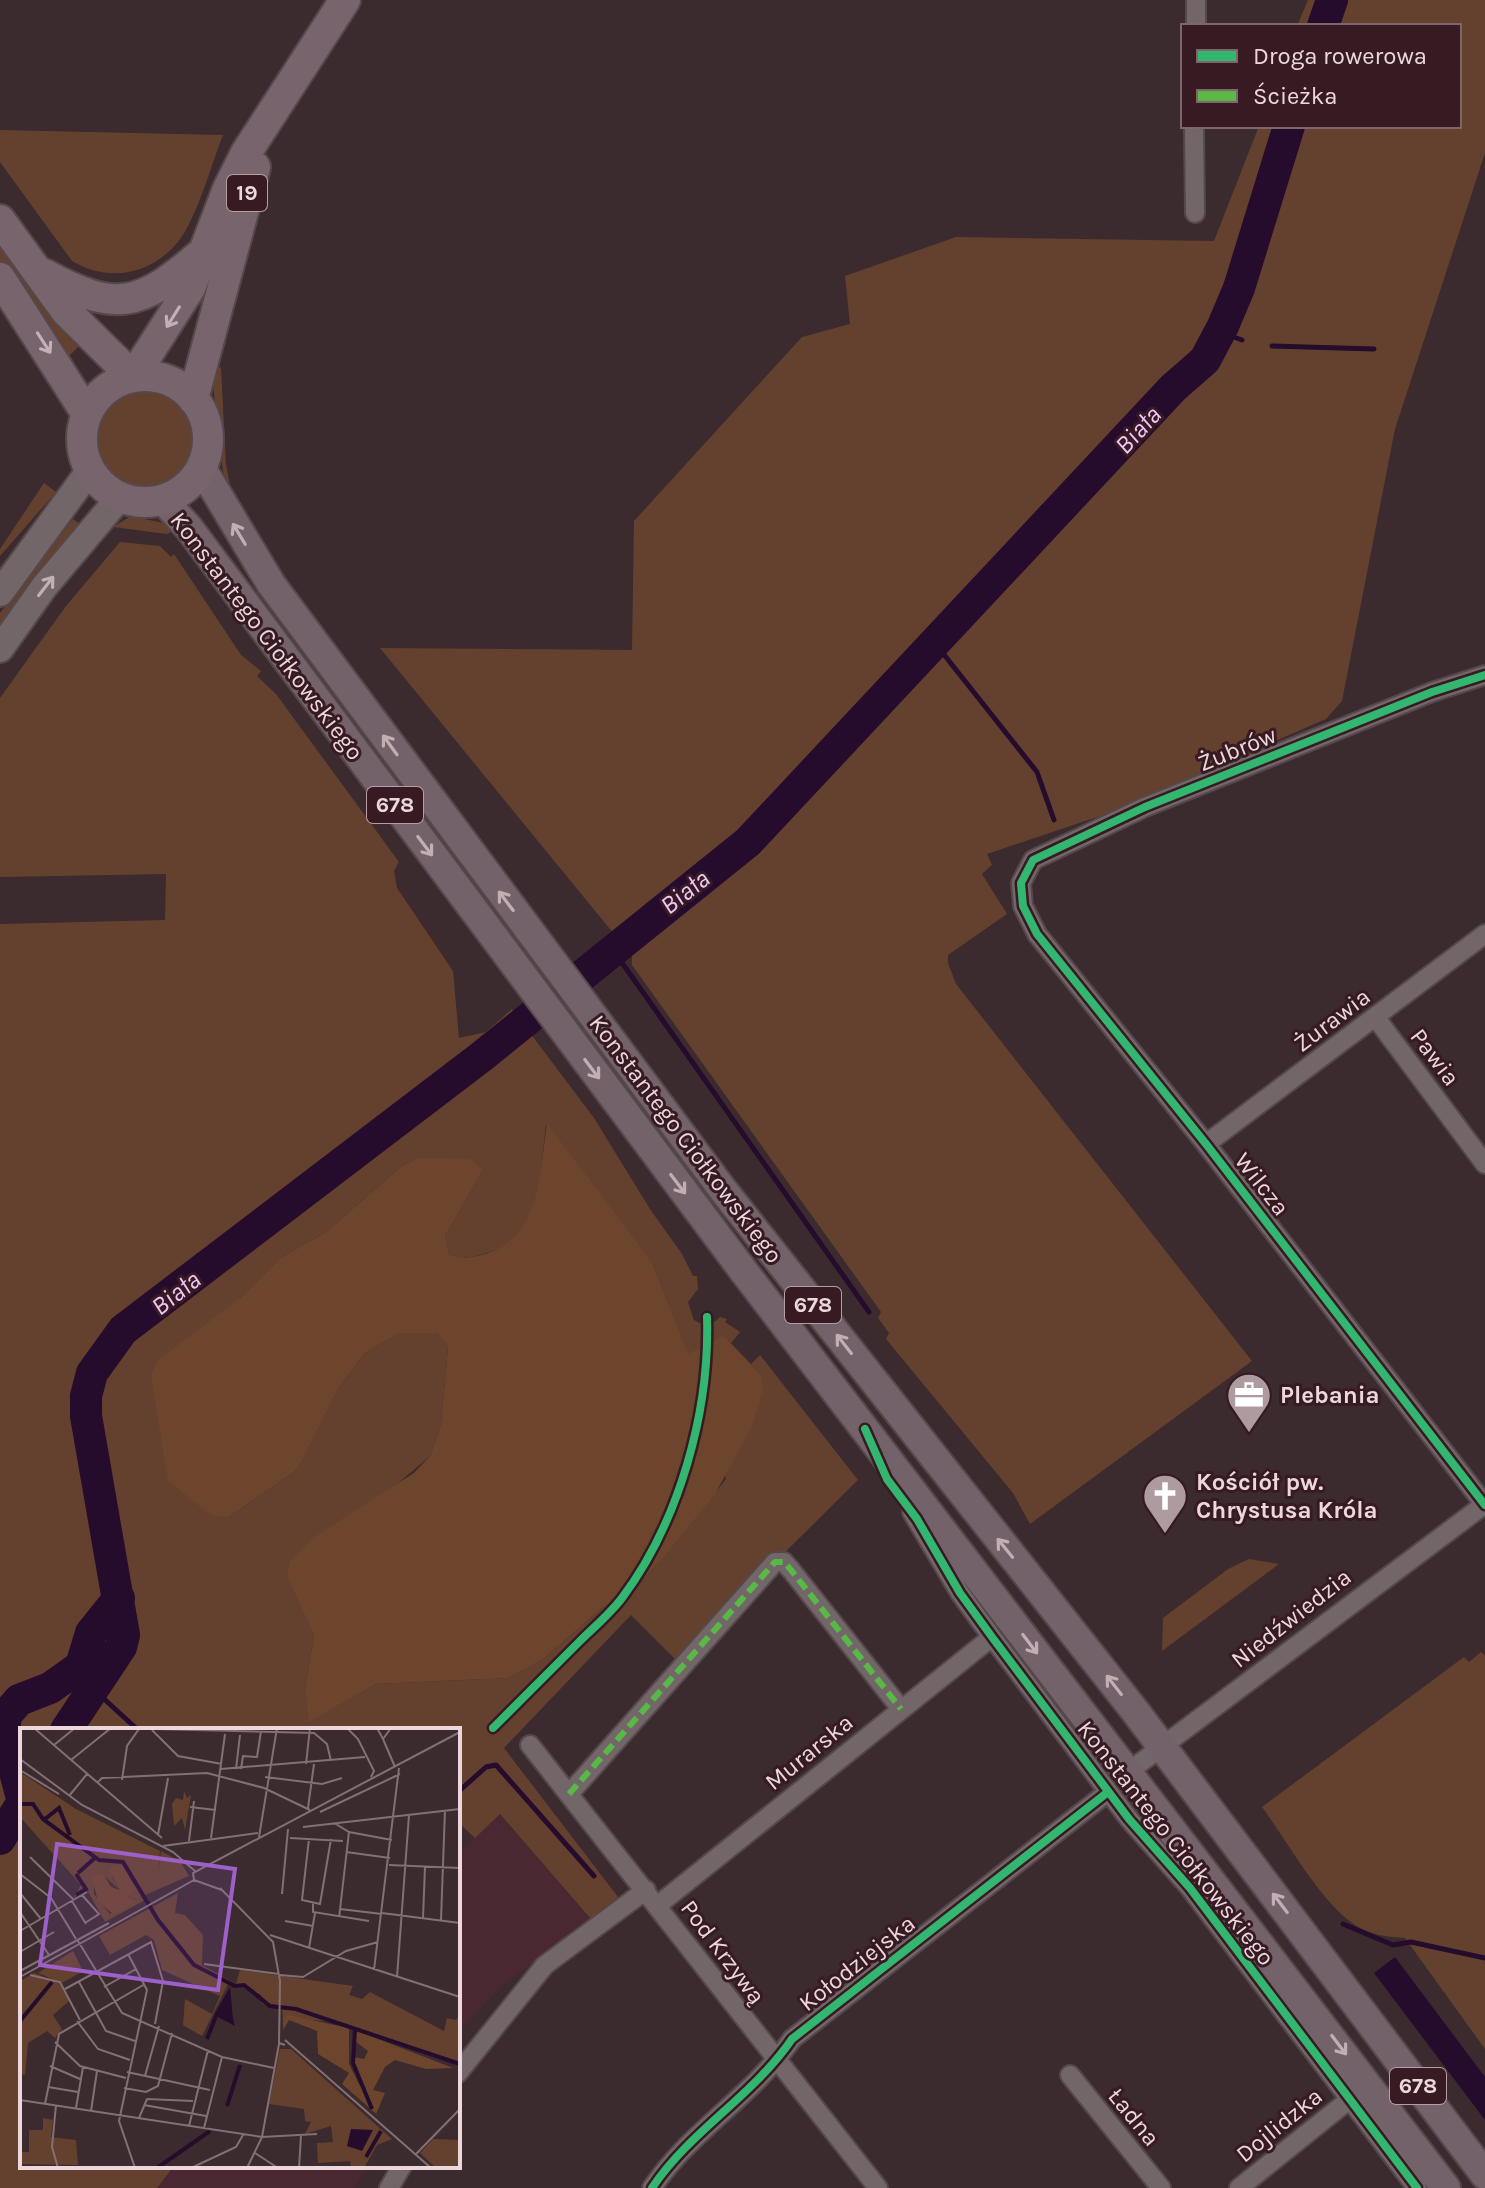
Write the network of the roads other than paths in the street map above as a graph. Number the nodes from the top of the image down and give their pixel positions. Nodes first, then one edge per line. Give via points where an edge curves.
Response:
1 (345, 0) edge
2 (1196, 0) edge
3 (1196, 24) edge
4 (268, 119) junction
5 (1194, 128) edge
6 (1195, 213) dead end
7 (0, 220) edge
8 (204, 252) junction
9 (42, 273) junction
10 (0, 278) edge
11 (133, 377) junction
12 (193, 399) junction
13 (87, 414) junction
14 (201, 467) junction
15 (90, 470) junction
16 (120, 497) junction
17 (162, 499) junction
18 (0, 593) edge
19 (0, 649) edge
20 (1485, 675) edge
21 (1021, 883) joint
22 (1485, 934) edge
23 (1376, 1018) junction
24 (1206, 1144) junction
25 (1485, 1164) edge
26 (865, 1429) junction
27 (943, 1468) junction
28 (915, 1493) junction
29 (1485, 1504) edge
30 (992, 1637) junction
31 (901, 1709) junction
32 (530, 1745) dead end
33 (1162, 1746) junction
34 (1128, 1772) junction
35 (1108, 1792) junction
36 (569, 1794) junction
37 (652, 1898) junction
38 (1350, 1996) junction
39 (1316, 2015) junction
40 (776, 2062) junction
41 (460, 2071) edge
42 (1070, 2075) dead end
43 (1350, 2099) junction
44 (401, 2168) edge
45 (1485, 2175) edge
46 (389, 2188) edge
47 (652, 2188) edge
48 (878, 2188) edge
49 (1161, 2188) edge
50 (1239, 2188) edge
51 (1417, 2188) edge
52 (1446, 2188) edge

1 - 4 highway, 19
2 - 3 street
4 - 8 highway, 19 via 228,189
4 - 12 highway, 19
5 - 6 street
7 - 9 highway
8 - 9 highway via 159,288 131,299 98,299
8 -> 11 highway, 19 via 190,288
9 - 11 highway via 66,311
10 -> 13 highway
11 - 12 highway via 166,380
11 - 13 highway, 19 via 106,390
12 - 14 highway via 206,425
13 - 15 highway via 82,442
14 - 17 highway via 185,487
27 -> 14 main road, Konstantego Ciołkowskiego / 678 via 732,1202 271,584
15 - 16 highway
15 - 18 main road
16 - 17 highway
19 -> 16 main road
17 -> 26 main road, Konstantego Ciołkowskiego / 678
20 - 21 street, Żubrów via 1145,807 1033,860
21 - 24 street, Wilcza via 1023,906 1037,934
22 - 23 street, Żurawia
23 - 24 street, Żurawia
23 - 25 street, Pawia
24 - 29 street, Wilcza
26 - 28 main road, Konstantego Ciołkowskiego / 678
26 - 30 street, Konstantego Ciołkowskiego via 887,1479
27 - 28 main road via 936,1492
33 -> 27 main road, Konstantego Ciołkowskiego / 678
28 -> 34 main road, Konstantego Ciołkowskiego / 678
29 - 33 street, Niedźwiedzia
30 - 31 street, Murarska
30 - 35 street, Konstantego Ciołkowskiego
31 - 36 street via 791,1570 784,1562 775,1562
31 - 37 street, Murarska
32 - 36 street, Pod Krzywą
33 - 34 street, Niedźwiedzia
38 -> 33 main road, Konstantego Ciołkowskiego / 678
34 - 39 main road, Konstantego Ciołkowskiego / 678
35 - 40 street, Kołodziejska via 792,2039
35 - 43 street, Konstantego Ciołkowskiego via 1190,1888
36 - 37 street, Pod Krzywą
37 - 40 street, Pod Krzywą
37 - 41 street, Murarska via 545,1965
38 - 39 main road via 1337,1990 1325,1994
38 - 45 main road, Konstantego Ciołkowskiego / 678
39 -> 52 main road, Konstantego Ciołkowskiego / 678
40 - 47 street, Kołodziejska via 680,2151
40 - 48 street, Pod Krzywą
42 - 49 street, Ładna
43 - 50 street, Dojlidzka
43 - 51 street, Konstantego Ciołkowskiego
44 - 46 street

